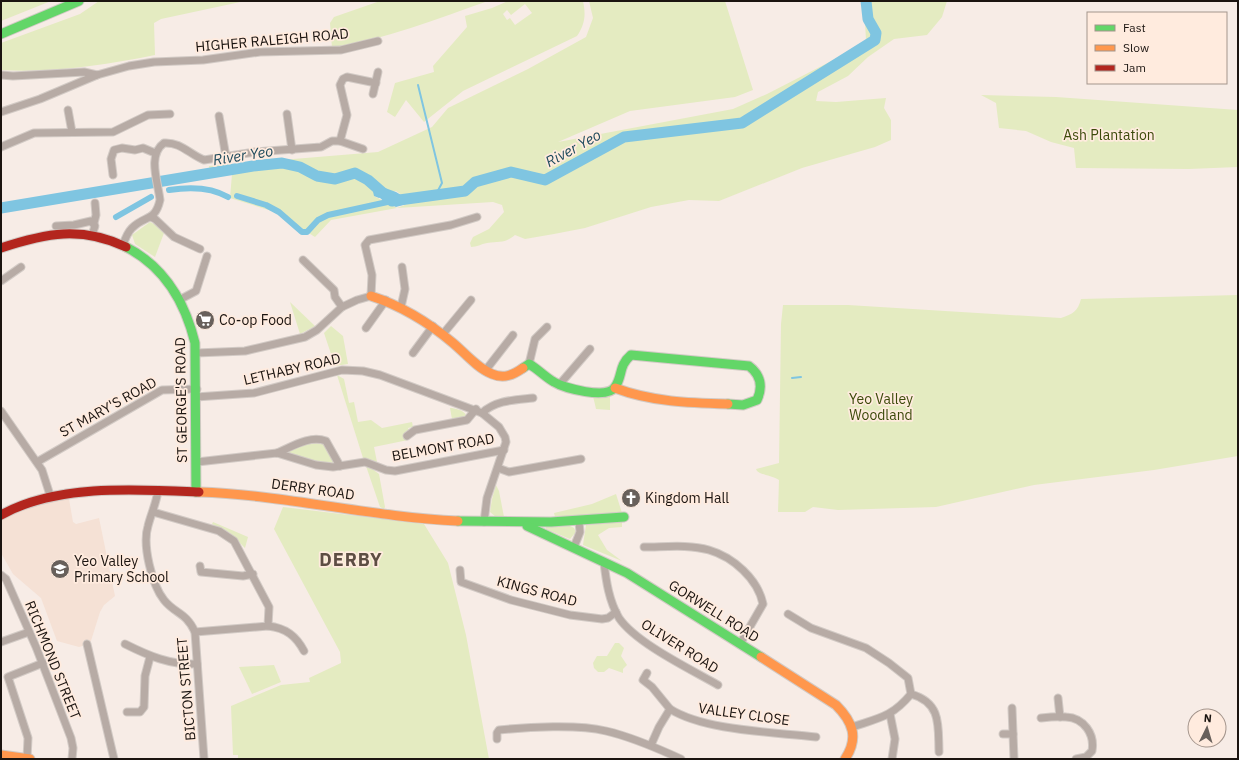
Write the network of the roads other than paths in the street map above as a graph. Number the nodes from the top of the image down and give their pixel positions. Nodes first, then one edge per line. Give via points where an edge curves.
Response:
1 (79, 1) edge
2 (1, 34) edge
3 (378, 41) dead end
4 (378, 72) dead end
5 (1, 74) edge
6 (97, 75) junction
7 (376, 83) junction
8 (373, 94) dead end
9 (68, 110) dead end
10 (1, 112) edge
11 (170, 114) dead end
12 (287, 114) dead end
13 (219, 116) dead end
14 (72, 132) junction
15 (340, 141) junction
16 (1, 147) edge
17 (363, 149) dead end
18 (292, 150) junction
19 (155, 153) junction
20 (226, 157) junction
21 (113, 175) dead end
22 (95, 203) dead end
23 (151, 217) junction
24 (476, 217) dead end
25 (94, 223) junction
26 (56, 226) dead end
27 (92, 235) junction
28 (122, 245) junction
29 (1, 248) edge
30 (200, 249) dead end
31 (207, 256) dead end
32 (302, 260) dead end
33 (22, 267) dead end
34 (402, 267) dead end
35 (1, 281) edge
36 (371, 296) junction
37 (181, 299) junction
38 (386, 300) junction
39 (471, 300) dead end
40 (342, 307) junction
41 (401, 307) junction
42 (433, 326) junction
43 (547, 327) dead end
44 (366, 328) dead end
45 (443, 334) junction
46 (513, 334) dead end
47 (590, 350) dead end
48 (196, 353) junction
49 (413, 353) dead end
50 (529, 364) junction
51 (485, 371) junction
52 (559, 385) junction
53 (615, 388) junction
54 (196, 393) junction
55 (533, 398) dead end
56 (1, 411) edge
57 (479, 411) junction
58 (407, 436) dead end
59 (504, 450) junction
60 (277, 453) junction
61 (581, 459) dead end
62 (37, 462) junction
63 (197, 462) junction
64 (340, 466) junction
65 (498, 468) junction
66 (158, 491) junction
67 (196, 492) junction
68 (50, 495) junction
69 (154, 512) junction
70 (1, 515) edge
71 (624, 517) dead end
72 (484, 522) junction
73 (579, 522) junction
74 (516, 524) junction
75 (574, 547) junction
76 (644, 547) dead end
77 (604, 562) junction
78 (200, 566) dead end
79 (460, 570) dead end
80 (252, 574) junction
81 (1, 575) edge
82 (616, 612) junction
83 (788, 614) dead end
84 (268, 626) junction
85 (29, 632) junction
86 (195, 632) junction
87 (1, 642) edge
88 (87, 644) dead end
89 (125, 644) dead end
90 (740, 644) junction
91 (304, 651) dead end
92 (150, 657) junction
93 (43, 663) junction
94 (197, 664) junction
95 (647, 673) dead end
96 (718, 685) dead end
97 (911, 694) junction
98 (1058, 698) dead end
99 (1012, 708) dead end
100 (670, 709) junction
101 (127, 712) dead end
102 (890, 714) junction
103 (1060, 717) junction
104 (1041, 718) dead end
105 (852, 727) junction
106 (1003, 734) dead end
107 (1013, 734) junction
108 (816, 737) dead end
109 (497, 739) dead end
110 (651, 745) junction
111 (939, 752) dead end
112 (1, 755) edge
113 (29, 759) edge
114 (72, 759) edge
115 (114, 759) edge
116 (204, 759) edge
117 (681, 759) edge
118 (845, 759) edge
119 (892, 759) edge
120 (1014, 759) edge
121 (1076, 759) edge

1 - 2 street
3 - 6 street, HIGHER RALEIGH ROAD via 342,50 260,52 203,60 154,62
4 - 7 street
5 - 6 street, HIGHER RALEIGH ROAD via 13,76 84,72
6 - 10 street via 40,100
7 - 8 street
7 - 15 street via 347,77 343,79 340,85 347,115
9 - 14 street
11 - 14 street via 148,115 113,132
12 - 18 street via 292,126
13 - 20 street via 224,126
14 - 16 street via 34,132
15 - 17 street
15 - 18 street via 332,140 321,146
18 - 20 street
19 - 20 street via 159,146 173,142 204,160
19 - 21 street via 143,148 114,150 111,158
19 - 23 street via 154,163 160,200
22 - 25 street
23 - 28 street via 132,228
23 - 30 street via 174,237
24 - 36 street via 451,225 369,240 366,245 372,275
25 - 26 street via 89,221
25 - 27 street
27 - 28 street, ST GEORGE'S ROAD
27 - 29 street, ST GEORGE'S ROAD via 60,233
28 - 37 street, ST GEORGE'S ROAD via 151,262
31 - 37 street via 196,291
32 - 40 street via 334,290
33 - 35 street
34 - 41 street via 405,289
36 - 38 street
36 - 40 street
37 - 48 street, ST GEORGE'S ROAD via 193,330
38 - 41 street
38 - 44 street
39 - 45 street
40 - 48 street via 317,330 305,337 245,350
41 - 42 street
42 - 45 street
42 - 49 street
43 - 50 street via 535,339
45 - 51 street
46 - 51 street
47 - 52 street
48 - 54 street, ST GEORGE'S ROAD
50 - 51 street via 517,374 507,377 494,376
50 - 52 street
52 - 53 street via 602,394 609,393
53 - 53 street via 624,361 631,355 748,366 756,373 761,393 757,400 743,405 646,398
54 - 57 street, LETHABY ROAD via 254,393 346,369 380,375
54 - 62 street, ST MARY'S ROAD via 162,390
54 - 63 street, ST GEORGE'S ROAD
55 - 57 street via 496,404
56 - 62 street
57 - 58 street via 467,420 415,430
57 - 59 street via 493,421 504,434
59 - 64 street, BELMONT ROAD via 395,471 365,462
59 - 65 street
60 - 63 street, BELMONT ROAD
60 - 64 street, BELMONT ROAD via 316,465
60 - 64 street, BELMONT ROAD via 318,438 326,441
61 - 65 street via 509,472
62 - 68 street via 46,478
63 - 67 street, ST GEORGE'S ROAD
65 - 72 street via 487,498
66 - 67 street, DERBY ROAD
66 - 68 street, DERBY ROAD
66 - 69 street, BICTON STREET
67 - 72 street, DERBY ROAD via 260,496 382,514
68 - 70 street, DERBY ROAD via 28,501
69 - 80 street via 226,534 238,546
69 - 86 street, BICTON STREET via 148,526 146,541 156,588 168,604 188,619
71 - 73 street, DERBY ROAD
72 - 74 street, DERBY ROAD
73 - 74 street, DERBY ROAD
73 - 75 street via 580,532
74 - 75 street, GORWELL ROAD via 538,530
75 - 77 street, GORWELL ROAD
76 - 90 street via 708,550 730,560 748,575 758,588 763,604
77 - 82 street, OLIVER ROAD via 607,584
77 - 90 street, GORWELL ROAD via 627,573
78 - 80 street via 201,572 243,576
79 - 82 street, KINGS ROAD via 461,582 543,609 596,619 608,618
80 - 84 street via 270,607
81 - 85 street, RICHMOND STREET via 6,579
82 - 96 street, OLIVER ROAD via 630,630 650,645
83 - 97 street via 811,628 866,648 890,663 908,678
84 - 86 street
84 - 91 street via 278,627 291,634
85 - 87 street
85 - 93 street, RICHMOND STREET
86 - 94 street, BICTON STREET
88 - 115 street
89 - 92 street
90 - 105 street, GORWELL ROAD via 836,705 846,714
92 - 94 street via 174,663
92 - 101 street via 145,676 144,708 140,712
93 - 113 street via 8,677 28,738
93 - 114 street, RICHMOND STREET via 70,738 73,748
94 - 116 street, BICTON STREET
95 - 100 street, VALLEY CLOSE via 644,682 652,687
97 - 102 street
97 - 111 street via 920,696 933,707 938,719
98 - 103 street
99 - 107 street
100 - 108 street, VALLEY CLOSE via 707,724
100 - 110 street
102 - 105 street
102 - 119 street via 895,739
103 - 104 street
103 - 121 street via 1075,719 1085,725 1090,733 1092,751 1086,757
105 - 118 street via 854,737
106 - 107 street
107 - 120 street
109 - 110 street via 499,730 525,727 573,728 605,730
110 - 117 street
112 - 113 street

